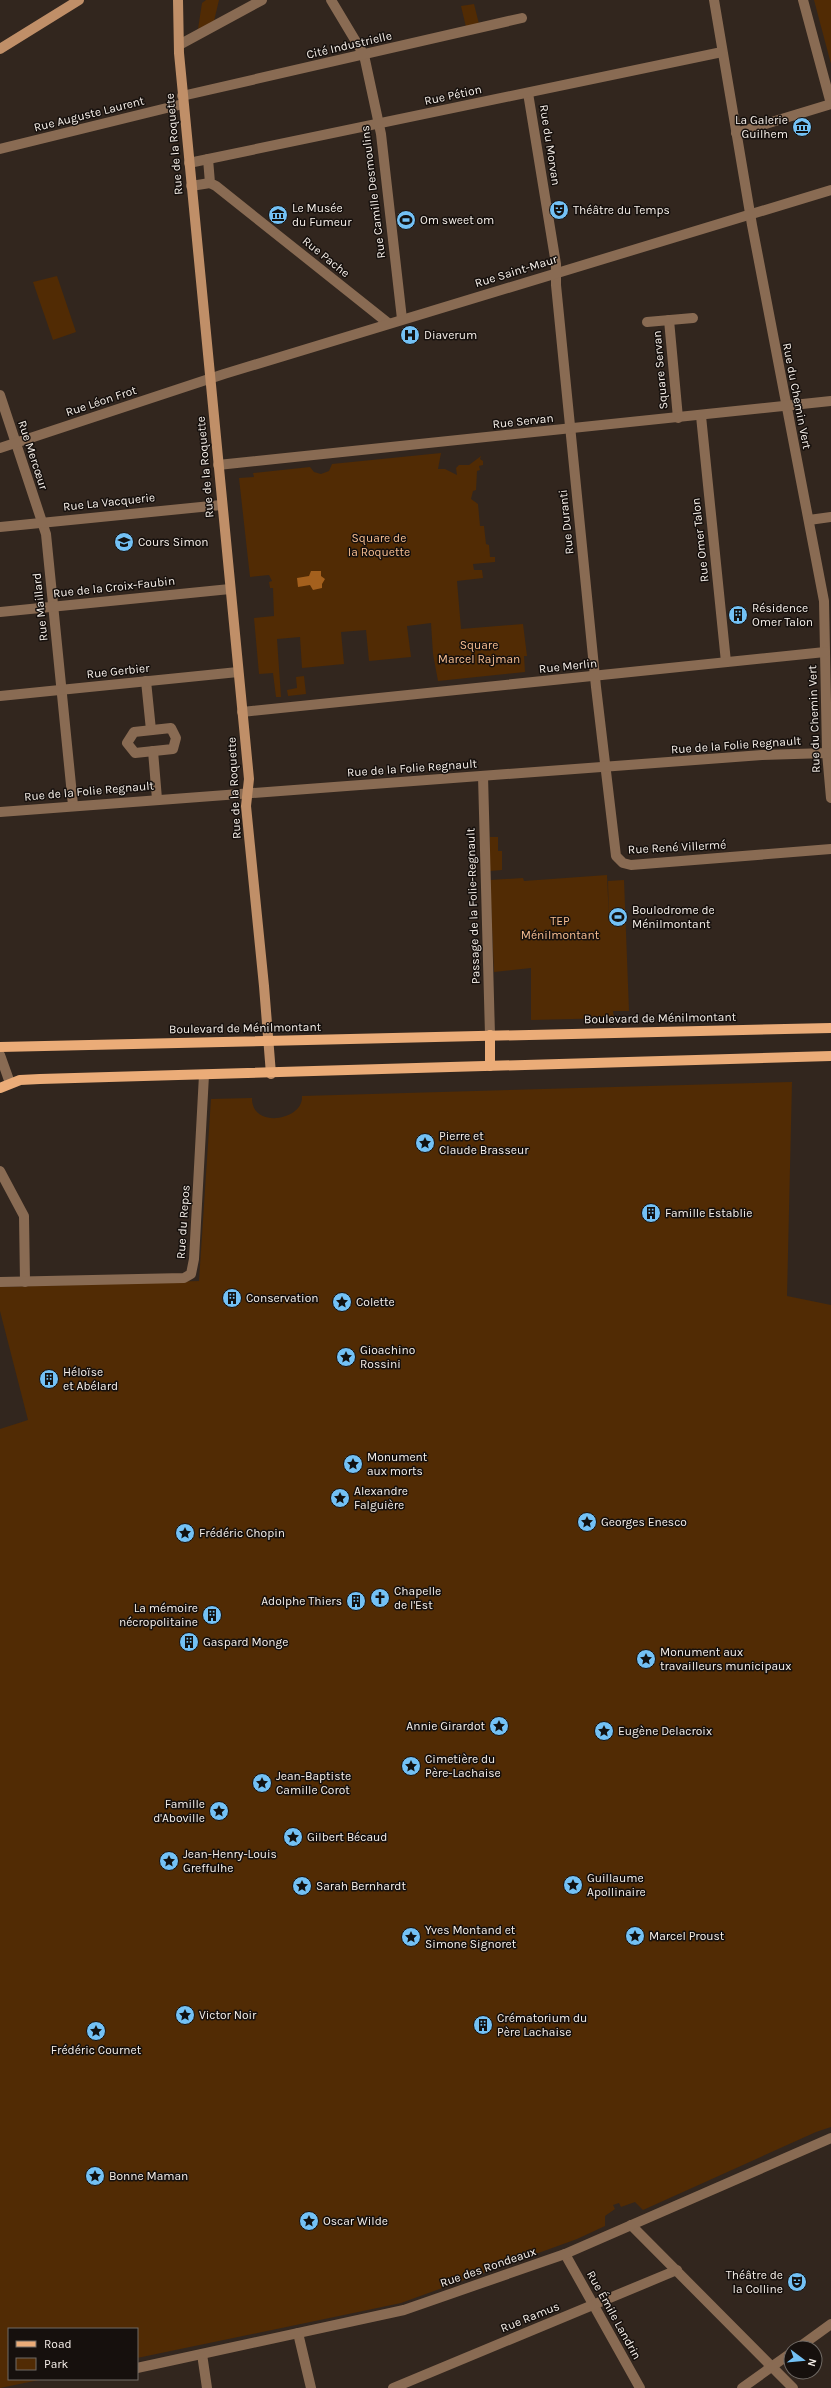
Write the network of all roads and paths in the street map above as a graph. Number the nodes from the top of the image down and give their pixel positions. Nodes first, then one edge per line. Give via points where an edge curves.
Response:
1 (79, 0) edge
2 (178, 0) edge
3 (262, 0) edge
4 (331, 0) edge
5 (714, 0) edge
6 (803, 0) edge
7 (522, 18) dead end
8 (178, 45) junction
9 (0, 49) edge
10 (722, 52) junction
11 (364, 55) junction
12 (528, 92) junction
13 (183, 100) junction
14 (831, 104) edge
15 (379, 124) junction
16 (736, 133) junction
17 (0, 149) edge
18 (208, 159) junction
19 (189, 163) junction
20 (210, 183) junction
21 (191, 186) junction
22 (831, 190) edge
23 (751, 214) junction
24 (556, 274) junction
25 (693, 318) dead end
26 (402, 319) junction
27 (669, 320) junction
28 (647, 322) dead end
29 (388, 323) junction
30 (210, 379) junction
31 (0, 396) edge
32 (831, 401) edge
33 (785, 406) junction
34 (701, 416) junction
35 (678, 418) junction
36 (569, 430) junction
37 (16, 442) junction
38 (0, 448) edge
39 (218, 465) junction
40 (221, 505) junction
41 (831, 517) edge
42 (809, 520) junction
43 (43, 522) junction
44 (0, 527) edge
45 (230, 589) junction
46 (53, 606) junction
47 (0, 612) edge
48 (825, 652) junction
49 (726, 662) junction
50 (238, 672) junction
51 (595, 677) junction
52 (146, 681) junction
53 (62, 689) junction
54 (0, 696) edge
55 (242, 712) junction
56 (151, 730) junction
57 (153, 751) junction
58 (827, 753) junction
59 (605, 767) junction
60 (830, 775) edge
61 (483, 776) junction
62 (248, 793) junction
63 (831, 798) edge
64 (157, 799) junction
65 (73, 805) junction
66 (0, 812) edge
67 (831, 849) edge
68 (831, 1028) edge
69 (490, 1035) junction
70 (269, 1041) junction
71 (0, 1047) edge
72 (0, 1055) edge
73 (831, 1056) edge
74 (490, 1066) junction
75 (271, 1074) junction
76 (204, 1075) junction
77 (10, 1083) junction
78 (0, 1088) edge
79 (0, 1171) edge
80 (0, 1282) edge
81 (25, 1282) junction
82 (831, 2138) edge
83 (631, 2225) junction
84 (565, 2254) junction
85 (677, 2270) junction
86 (593, 2304) junction
87 (831, 2324) edge
88 (298, 2333) junction
89 (809, 2340) edge
90 (202, 2354) junction
91 (783, 2359) edge
92 (772, 2367) junction
93 (138, 2368) edge
94 (207, 2388) edge
95 (311, 2388) edge
96 (393, 2388) edge
97 (640, 2388) edge
98 (742, 2388) edge
99 (793, 2388) edge

1 - 9 street
2 - 8 street, Rue de la Roquette
3 - 8 street
4 - 11 street, Rue Camille Desmoulins
5 - 10 street, Rue du Chemin Vert
6 - 14 street
7 - 11 street, Cité Industrielle
8 - 13 street, Rue de la Roquette
10 - 12 street, Rue Pétion
10 - 16 street, Rue du Chemin Vert
11 - 13 street, Cité Industrielle
11 - 15 street, Rue Camille Desmoulins
12 - 15 street, Rue Pétion
12 - 24 street, Rue du Morvan
13 - 17 street, Rue Auguste Laurent
13 - 19 street, Rue de la Roquette
14 - 16 street
15 - 18 street, Rue Pétion
15 - 26 street, Rue Camille Desmoulins
16 - 23 street, Rue du Chemin Vert
18 - 19 street, Rue Pétion
18 - 20 street
19 - 21 street, Rue de la Roquette
20 - 21 street
20 - 29 street, Rue Pache
21 - 30 street, Rue de la Roquette
22 - 23 street, Rue Saint-Maur
23 - 24 street, Rue Saint-Maur
23 - 33 street, Rue du Chemin Vert
24 - 26 street, Rue Saint-Maur
24 - 36 street, Rue Duranti
25 - 27 street, Square Servan
26 - 29 street, Rue Saint-Maur
27 - 28 street, Square Servan
27 - 35 street, Square Servan
29 - 30 street, Rue Saint-Maur
30 - 37 street, Rue Léon Frot
30 - 39 street, Rue de la Roquette
31 - 37 street, Rue Mercœur
32 - 33 street, Rue Servan
33 - 34 street, Rue Servan
33 - 42 street, Rue du Chemin Vert
34 - 35 street, Rue Servan
34 - 49 street, Rue Omer Talon
35 - 36 street, Rue Servan
36 - 39 street, Rue Servan
36 - 51 street, Rue Duranti
37 - 38 street, Rue Léon Frot
37 - 43 street, Rue Mercœur
39 - 40 street, Rue de la Roquette
40 - 43 street, Rue La Vacquerie
40 - 45 street, Rue de la Roquette
41 - 42 street
42 - 48 street, Rue du Chemin Vert via 824,601
43 - 44 street, Rue La Vacquerie
43 - 46 street, Rue Maillard
45 - 46 street, Rue de la Croix-Faubin
45 - 50 street, Rue de la Roquette
46 - 47 street, Rue de la Croix-Faubin
46 - 53 street, Rue Maillard
48 - 49 street, Rue Merlin
48 - 58 street, Rue du Chemin Vert
49 - 51 street, Rue Merlin
50 - 52 street, Rue Gerbier
50 - 55 street, Rue de la Roquette
51 - 55 street, Rue Merlin
51 - 59 street, Rue Duranti
52 - 53 street, Rue Gerbier
52 - 56 street
53 - 54 street, Rue Gerbier
53 - 65 street, Rue Maillard
55 - 62 street, Rue de la Roquette via 249,779
56 - 57 street via 134,732 127,743 135,753
56 - 57 street via 171,728 176,738 173,749
57 - 64 street
58 - 59 street, Rue de la Folie Regnault via 762,755
58 - 60 street, Rue du Chemin Vert
59 - 61 street, Rue de la Folie Regnault
59 - 67 street, Rue René Villermé via 616,856 626,864
60 - 63 street, Rue du Chemin Vert
61 - 62 street, Rue de la Folie Regnault
61 - 69 street, Passage de la Folie-Regnault
62 - 64 street, Rue de la Folie Regnault
62 - 70 street, Rue de la Roquette via 246,806
64 - 65 street, Rue de la Folie Regnault
65 - 66 street, Rue de la Folie Regnault
68 - 69 main road, Boulevard de Ménilmontant
69 - 70 main road, Boulevard de Ménilmontant
69 - 74 main road
70 - 71 main road, Boulevard de Ménilmontant
70 - 75 street, Rue de la Roquette
72 - 77 street
73 - 74 main road
74 - 75 main road
75 - 76 main road
76 - 77 main road via 40,1079
76 - 81 street, Rue du Repos via 194,1259 191,1274 184,1278
77 - 78 main road
79 - 81 street via 24,1216
80 - 81 street, Rue du Repos
82 - 83 street, Rue des Rondeaux
83 - 84 street, Rue des Rondeaux
83 - 85 street
84 - 86 street, Rue Émile Landrin
84 - 88 street, Rue des Rondeaux via 404,2310
85 - 86 street, Rue Ramus
85 - 92 street
86 - 96 street, Rue Ramus
86 - 97 street, Rue Émile Landrin
87 - 89 street
88 - 90 street, Rue des Rondeaux
88 - 95 street
90 - 93 street, Rue des Rondeaux
90 - 94 street
91 - 92 street
92 - 98 street
92 - 99 street

